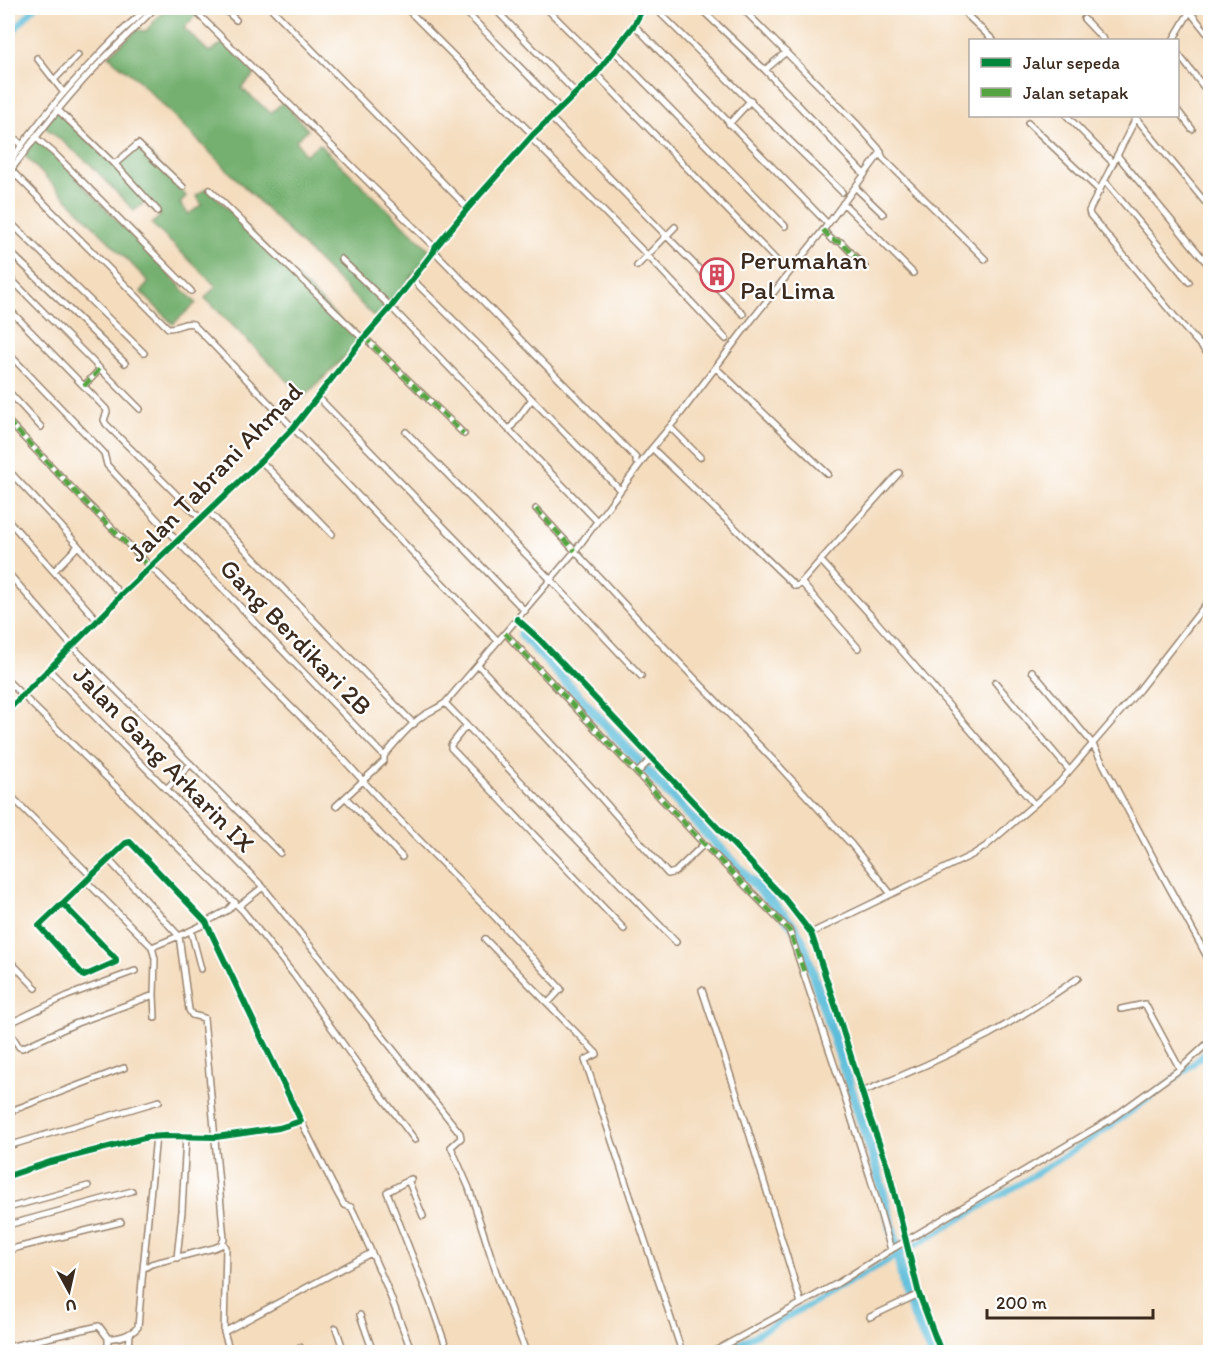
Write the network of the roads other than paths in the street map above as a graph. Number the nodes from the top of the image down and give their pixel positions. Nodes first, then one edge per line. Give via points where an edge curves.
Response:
1 (147, 8) edge
2 (155, 8) edge
3 (192, 8) edge
4 (224, 8) edge
5 (271, 8) edge
6 (406, 8) edge
7 (462, 8) edge
8 (546, 8) edge
9 (643, 8) edge
10 (655, 8) edge
11 (700, 8) edge
12 (742, 8) edge
13 (1188, 8) edge
14 (495, 9) edge
15 (967, 15) dead end
16 (1084, 19) dead end
17 (236, 20) dead end
18 (634, 25) junction
19 (1210, 37) edge
20 (992, 39) edge
21 (1103, 39) edge
22 (1173, 39) edge
23 (614, 51) junction
24 (786, 52) junction
25 (1179, 55) edge
26 (78, 56) dead end
27 (37, 58) dead end
28 (602, 64) junction
29 (765, 70) junction
30 (596, 74) junction
31 (54, 80) junction
32 (1207, 91) dead end
33 (64, 93) junction
34 (576, 93) junction
35 (751, 100) junction
36 (56, 108) junction
37 (560, 108) junction
38 (1179, 112) edge
39 (1068, 117) edge
40 (1136, 117) edge
41 (551, 118) junction
42 (1029, 123) dead end
43 (729, 124) junction
44 (1192, 129) dead end
45 (8, 132) edge
46 (532, 136) junction
47 (35, 137) junction
48 (21, 144) junction
49 (881, 152) junction
50 (1117, 155) junction
51 (1113, 163) junction
52 (114, 164) junction
53 (9, 169) edge
54 (864, 174) junction
55 (1105, 181) junction
56 (183, 187) dead end
57 (855, 187) junction
58 (210, 190) dead end
59 (1100, 191) junction
60 (842, 192) dead end
61 (843, 203) junction
62 (468, 208) junction
63 (1210, 208) edge
64 (158, 211) dead end
65 (883, 214) dead end
66 (8, 220) edge
67 (828, 224) junction
68 (785, 226) dead end
69 (675, 227) dead end
70 (823, 231) junction
71 (667, 235) junction
72 (434, 249) junction
73 (8, 250) edge
74 (647, 255) junction
75 (341, 259) dead end
76 (985, 259) dead end
77 (779, 263) dead end
78 (637, 266) dead end
79 (865, 267) dead end
80 (1210, 267) edge
81 (913, 273) dead end
82 (8, 276) edge
83 (412, 279) junction
84 (1189, 282) dead end
85 (14, 283) junction
86 (8, 289) edge
87 (191, 291) dead end
88 (391, 307) junction
89 (8, 308) edge
90 (743, 314) dead end
91 (363, 338) junction
92 (726, 339) dead end
93 (8, 352) edge
94 (144, 352) dead end
95 (1210, 356) edge
96 (125, 363) dead end
97 (716, 368) junction
98 (100, 369) junction
99 (84, 386) junction
100 (8, 391) edge
101 (317, 396) junction
102 (532, 399) junction
103 (141, 409) dead end
104 (8, 421) edge
105 (41, 427) dead end
106 (670, 427) junction
107 (293, 428) junction
108 (509, 430) junction
109 (406, 432) dead end
110 (464, 434) dead end
111 (652, 448) junction
112 (700, 457) dead end
113 (261, 461) junction
114 (636, 462) dead end
115 (8, 470) edge
116 (899, 473) dead end
117 (828, 474) dead end
118 (618, 488) dead end
119 (536, 509) dead end
120 (208, 511) junction
121 (200, 518) junction
122 (8, 520) edge
123 (597, 521) junction
124 (332, 534) dead end
125 (177, 541) junction
126 (78, 546) junction
127 (575, 551) junction
128 (820, 561) junction
129 (150, 567) junction
130 (54, 572) junction
131 (8, 573) edge
132 (550, 579) junction
133 (801, 582) junction
134 (121, 595) junction
135 (1210, 599) edge
136 (525, 611) junction
137 (517, 619) junction
138 (97, 620) junction
139 (505, 633) junction
140 (498, 641) junction
141 (72, 646) junction
142 (858, 648) dead end
143 (478, 665) junction
144 (48, 669) junction
145 (1032, 671) dead end
146 (641, 676) dead end
147 (8, 681) edge
148 (994, 682) dead end
149 (22, 696) junction
150 (445, 703) junction
151 (8, 710) edge
152 (414, 724) junction
153 (466, 726) junction
154 (1092, 743) junction
155 (652, 758) junction
156 (384, 759) junction
157 (191, 764) junction
158 (1069, 770) junction
159 (637, 773) junction
160 (363, 782) junction
161 (166, 789) junction
162 (8, 793) edge
163 (346, 798) junction
164 (1034, 804) junction
165 (336, 806) dead end
166 (704, 844) junction
167 (280, 852) dead end
168 (402, 857) dead end
169 (109, 860) junction
170 (91, 876) junction
171 (86, 881) junction
172 (263, 887) junction
173 (891, 894) junction
174 (63, 904) junction
175 (237, 904) junction
176 (207, 922) junction
177 (624, 929) dead end
178 (191, 931) junction
179 (811, 933) junction
180 (180, 936) junction
181 (485, 939) dead end
182 (676, 942) dead end
183 (152, 947) junction
184 (8, 959) edge
185 (1210, 962) edge
186 (201, 969) dead end
187 (135, 971) dead end
188 (1078, 978) dead end
189 (36, 988) dead end
190 (702, 990) dead end
191 (154, 995) junction
192 (548, 1003) junction
193 (1121, 1009) dead end
194 (155, 1018) dead end
195 (8, 1024) edge
196 (8, 1038) edge
197 (1210, 1041) edge
198 (124, 1068) dead end
199 (1180, 1069) junction
200 (862, 1092) junction
201 (159, 1101) dead end
202 (8, 1112) edge
203 (301, 1121) junction
204 (156, 1136) junction
205 (186, 1137) junction
206 (216, 1137) junction
207 (415, 1140) dead end
208 (8, 1146) edge
209 (8, 1176) edge
210 (88, 1185) dead end
211 (132, 1191) dead end
212 (8, 1208) edge
213 (423, 1216) dead end
214 (121, 1222) dead end
215 (8, 1225) edge
216 (223, 1243) junction
217 (906, 1243) junction
218 (892, 1249) junction
219 (8, 1250) edge
220 (371, 1253) junction
221 (177, 1258) junction
222 (143, 1269) junction
223 (916, 1295) junction
224 (801, 1303) junction
225 (360, 1315) dead end
226 (870, 1317) dead end
227 (336, 1328) dead end
228 (224, 1332) junction
229 (130, 1333) junction
230 (108, 1338) junction
231 (8, 1347) edge
232 (108, 1353) edge
233 (129, 1353) edge
234 (230, 1353) edge
235 (344, 1353) edge
236 (373, 1353) edge
237 (411, 1353) edge
238 (448, 1353) edge
239 (526, 1353) edge
240 (682, 1353) edge
241 (713, 1353) edge
242 (941, 1353) edge

1 - 33 street
2 - 36 street
3 - 72 street
4 - 17 street
5 - 62 street
6 - 46 street
7 - 37 street
8 - 28 street
9 - 18 street, Jalan Tabrani Ahmad
10 - 35 street
11 - 29 street
12 - 24 street
13 - 19 street
13 - 22 street
14 - 34 street
15 - 20 street
16 - 21 street
18 - 23 street, Jalan Tabrani Ahmad
18 - 43 street
23 - 28 street, Jalan Tabrani Ahmad
23 - 68 street
24 - 29 street
24 - 49 street
25 - 32 street
26 - 31 street
27 - 31 street
28 - 30 street, Jalan Tabrani Ahmad
29 - 54 street
30 - 34 street, Jalan Tabrani Ahmad
30 - 77 street
31 - 33 street
33 - 36 street
34 - 37 street, Jalan Tabrani Ahmad
35 - 43 street
35 - 60 street
36 - 47 street
36 - 48 street
36 - 52 street
37 - 41 street, Jalan Tabrani Ahmad
38 - 44 street
39 - 51 street
40 - 50 street
40 - 63 street
41 - 46 street, Jalan Tabrani Ahmad
41 - 71 street
42 - 59 street
43 - 67 street
45 - 48 street
46 - 62 street, Jalan Tabrani Ahmad
46 - 74 street
47 - 53 street
47 - 87 street
48 - 53 street
49 - 54 street
49 - 76 street
50 - 51 street
50 - 80 street
51 - 55 street
52 - 56 street via 138,144
52 - 64 street
53 - 107 street via 168,328 186,322 193,324
54 - 57 street
55 - 59 street
55 - 84 street
57 - 61 street
57 - 65 street
58 - 91 street
59 - 95 street via 1090,216
61 - 67 street
61 - 81 street
62 - 72 street, Jalan Tabrani Ahmad
66 - 94 street
67 - 70 street
69 - 71 street
70 - 79 street via 841,242
70 - 97 street
71 - 74 street
71 - 90 street
72 - 83 street, Jalan Tabrani Ahmad
72 - 114 street
73 - 96 street
74 - 78 street
74 - 92 street
75 - 88 street
82 - 85 street
83 - 88 street, Jalan Tabrani Ahmad
83 - 102 street
85 - 86 street
85 - 98 street
88 - 91 street, Jalan Tabrani Ahmad
88 - 108 street
89 - 99 street
91 - 101 street, Jalan Tabrani Ahmad
91 - 110 street
93 - 125 street, Gang Berdikari 2B via 104,453 107,465
97 - 106 street
97 - 117 street
98 - 99 street
98 - 103 street
99 - 121 street via 106,409 106,424
100 - 105 street
101 - 107 street, Jalan Tabrani Ahmad
101 - 136 street
102 - 108 street
102 - 118 street
104 - 129 street
106 - 111 street
106 - 112 street
107 - 113 street, Jalan Tabrani Ahmad
107 - 140 street
108 - 123 street
109 - 132 street
111 - 123 street
111 - 133 street via 792,584 796,587
113 - 120 street, Jalan Tabrani Ahmad
113 - 124 street
115 - 126 street
116 - 128 street
119 - 127 street
120 - 121 street, Jalan Tabrani Ahmad
120 - 152 street
121 - 125 street, Jalan Tabrani Ahmad
122 - 130 street
123 - 127 street
125 - 129 street, Jalan Tabrani Ahmad
125 - 156 street, Gang Berdikari 2B
126 - 130 street
126 - 134 street
127 - 132 street
127 - 173 street via 851,844
128 - 133 street
128 - 164 street
129 - 134 street, Jalan Tabrani Ahmad
129 - 160 street
130 - 138 street
131 - 141 street
132 - 136 street
132 - 146 street
133 - 142 street
134 - 138 street, Jalan Tabrani Ahmad
135 - 154 street
136 - 137 street
137 - 139 street
137 - 155 street
138 - 141 street, Jalan Tabrani Ahmad
139 - 140 street
139 - 159 street
140 - 143 street
141 - 144 street, Jalan Tabrani Ahmad
141 - 157 street
143 - 150 street
143 - 166 street via 668,874
144 - 149 street, Jalan Tabrani Ahmad
144 - 161 street, Jalan Gang Arkarin IX
145 - 154 street
147 - 149 street
148 - 158 street
149 - 151 street, Jalan Tabrani Ahmad
149 - 175 street
150 - 152 street
150 - 153 street
152 - 156 street
153 - 177 street via 451,745 453,750
153 - 182 street
154 - 158 street
154 - 185 street
155 - 159 street
155 - 179 street via 784,898
156 - 160 street
157 - 161 street
157 - 167 street
158 - 164 street
159 - 166 street
160 - 163 street
160 - 192 street via 561,989
161 - 172 street, Jalan Gang Arkarin IX
162 - 170 street
163 - 165 street
163 - 168 street
164 - 173 street via 979,851
166 - 218 street via 789,930
169 - 170 street
169 - 176 street via 130,842
169 - 180 street
170 - 171 street
171 - 174 street
171 - 183 street
172 - 175 street
172 - 239 street, Jalan Gang Arkarin IX via 462,1136 452,1149
173 - 179 street
174 - 174 street via 40,928 84,976 116,962
175 - 176 street
175 - 207 street
176 - 178 street
176 - 203 street
178 - 180 street
178 - 186 street
179 - 200 street
180 - 183 street
180 - 206 street via 189,1010 204,1018
181 - 192 street
183 - 191 street
184 - 189 street
187 - 195 street
188 - 200 street via 989,1034
190 - 224 street
191 - 194 street
191 - 196 street via 21,1048 13,1037
192 - 240 street via 597,1054 585,1060
193 - 199 street via 1145,1004
197 - 199 street
198 - 202 street
199 - 217 street via 1111,1119
200 - 217 street via 888,1168
201 - 208 street
203 - 206 street
203 - 220 street via 344,1205 352,1208
204 - 205 street
204 - 209 street
204 - 222 street
205 - 206 street
205 - 221 street
206 - 216 street
210 - 212 street
211 - 215 street
213 - 238 street via 409,1180 387,1192
214 - 219 street
216 - 221 street
216 - 228 street
217 - 218 street
217 - 223 street
218 - 224 street
220 - 228 street
220 - 237 street
221 - 222 street
222 - 229 street via 138,1327
223 - 226 street
223 - 242 street
224 - 241 street
225 - 236 street
227 - 235 street
228 - 234 street
229 - 230 street
229 - 233 street
230 - 231 street via 99,1326
230 - 232 street

